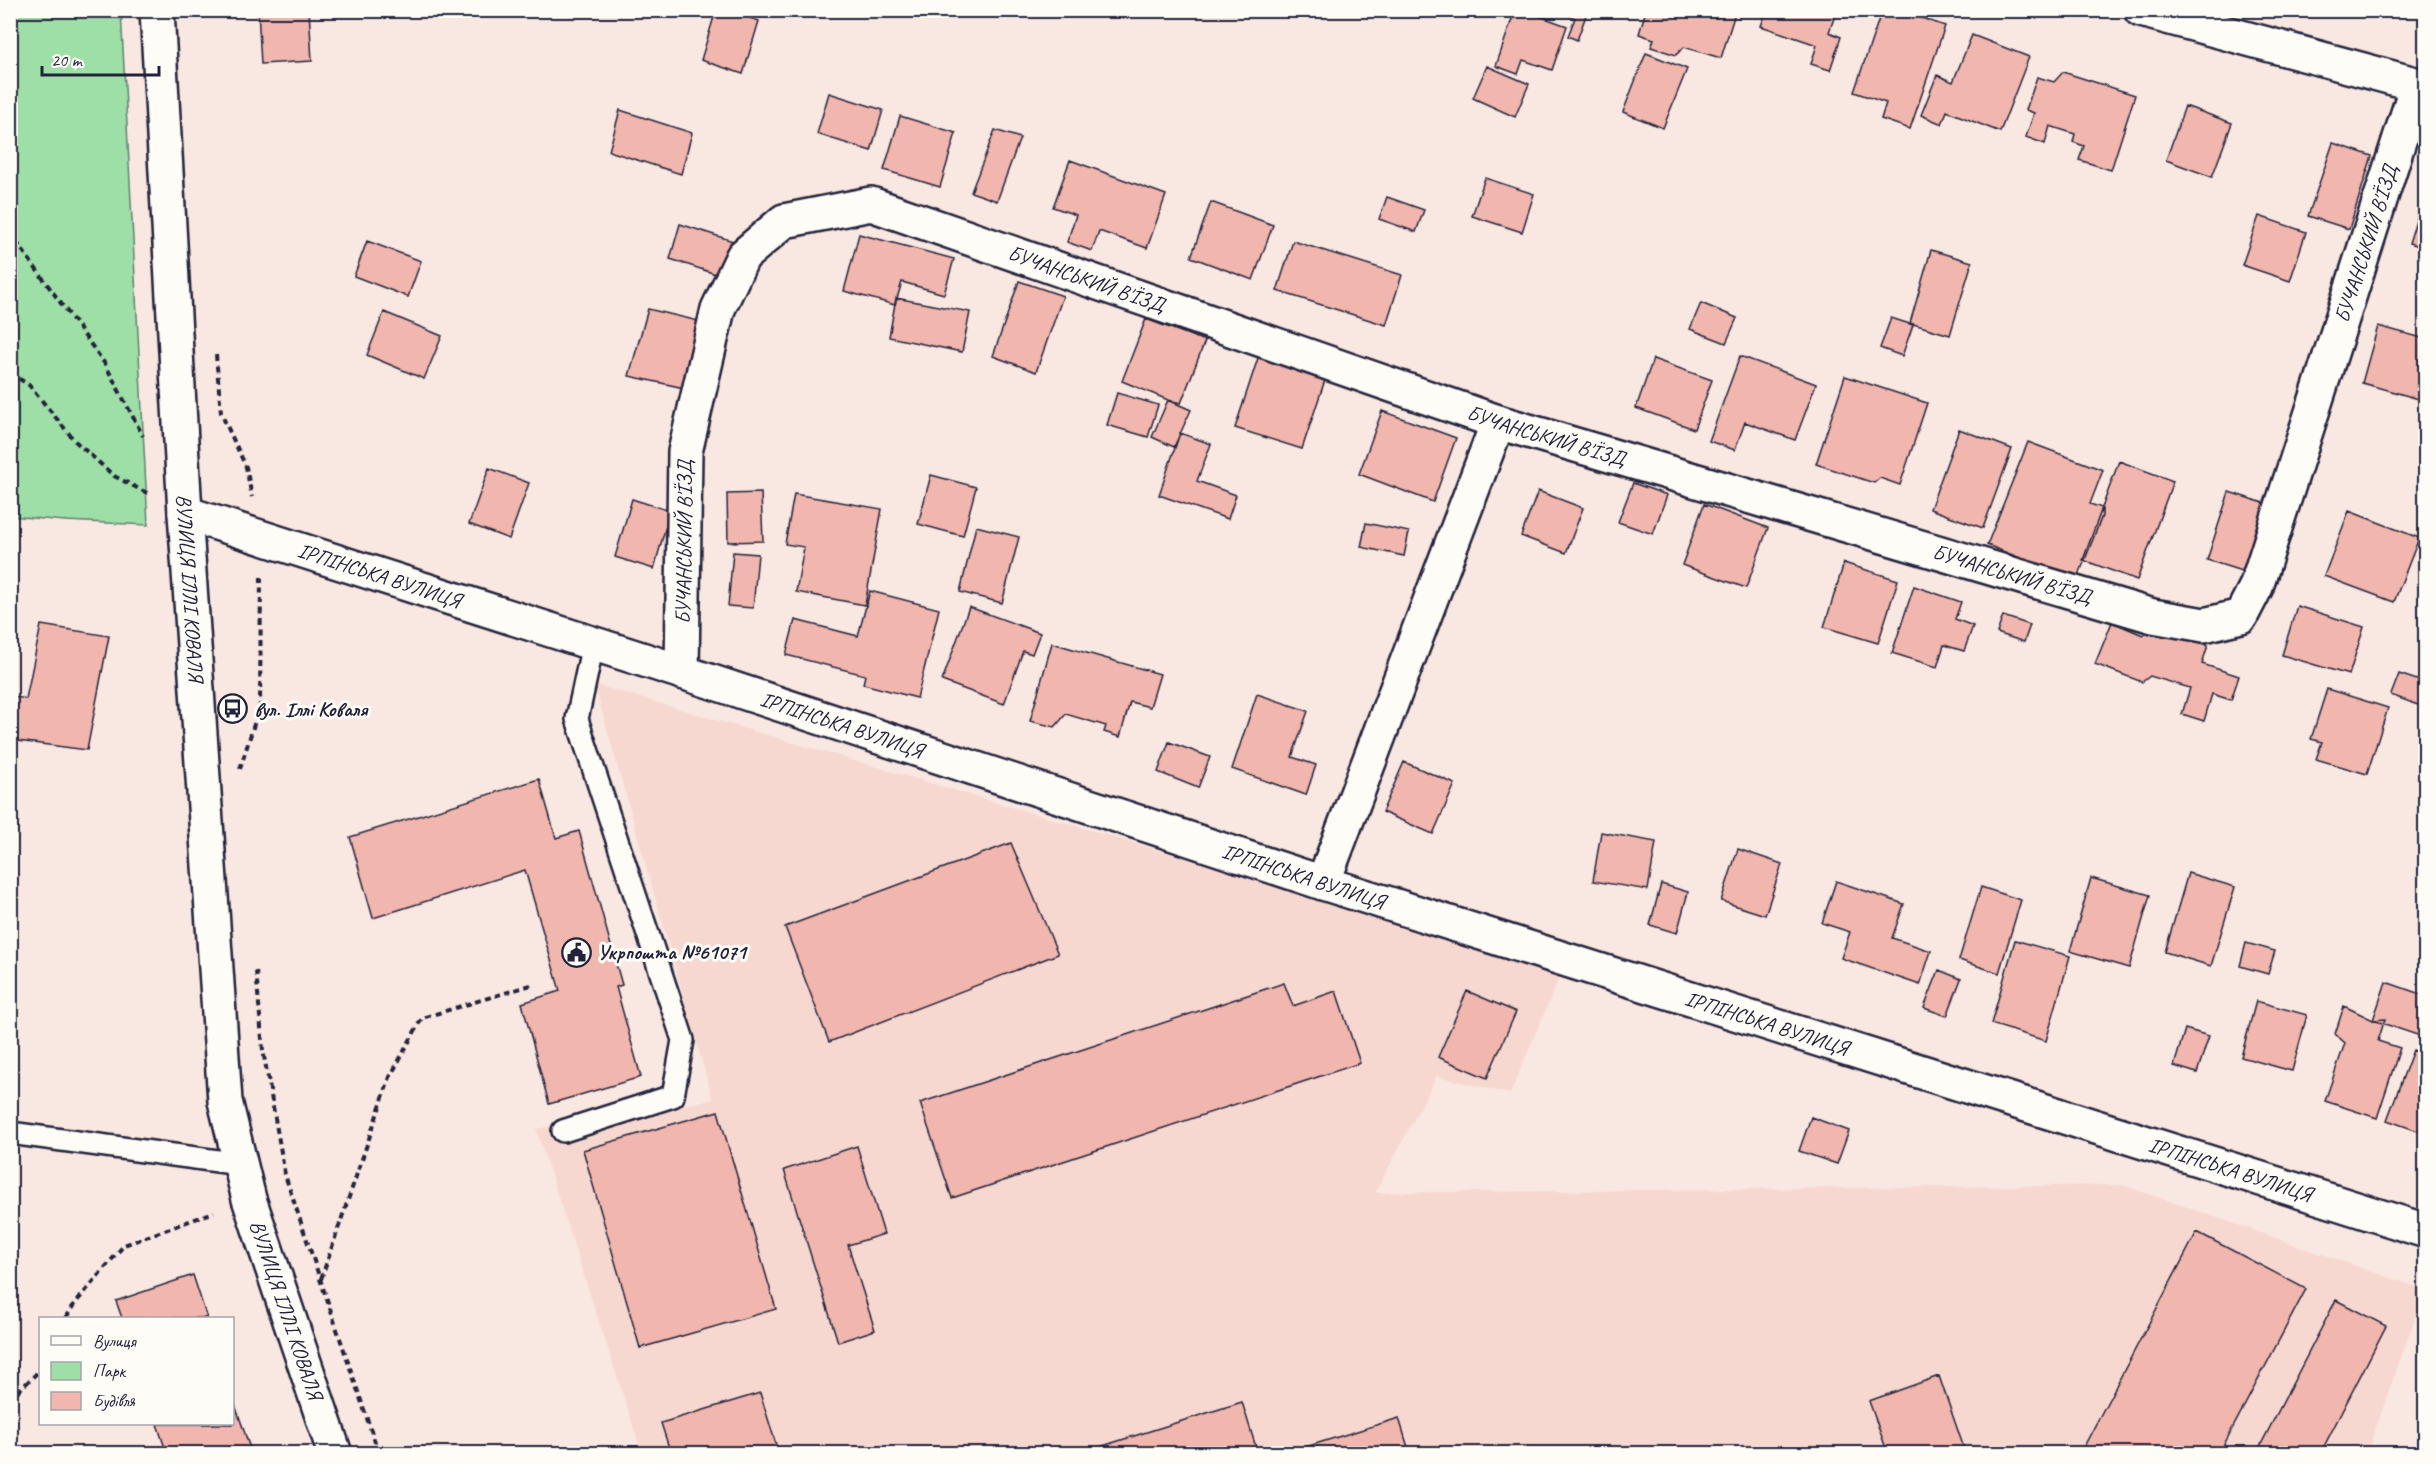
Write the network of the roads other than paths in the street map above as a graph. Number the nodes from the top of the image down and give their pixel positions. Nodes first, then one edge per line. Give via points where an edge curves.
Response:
1 (157, 10) edge
2 (2141, 10) edge
3 (2421, 86) edge
4 (1498, 422) junction
5 (185, 513) junction
6 (593, 644) junction
7 (682, 672) junction
8 (1323, 883) junction
9 (563, 1131) dead end
10 (10, 1133) edge
11 (240, 1164) junction
12 (2426, 1232) edge
13 (335, 1454) edge

1 - 5 street, ВУЛИЦЯ ІЛЛІ КОВАЛЯ
2 - 3 street
3 - 4 street, БУЧАНСЬКИЙ В'ЇЗД via 2256,587 2241,616 2204,625 2153,616
4 - 7 street, БУЧАНСЬКИЙ В'ЇЗД via 871,204 784,221 743,256 718,309 685,452
4 - 8 street
5 - 6 street, ІРПІНСЬКА ВУЛИЦЯ
5 - 11 street, ВУЛИЦЯ ІЛЛІ КОВАЛЯ via 225,1101
6 - 7 street, ІРПІНСЬКА ВУЛИЦЯ
6 - 9 lane via 577,719 683,1040 673,1096
7 - 8 street, ІРПІНСЬКА ВУЛИЦЯ
8 - 12 street, ІРПІНСЬКА ВУЛИЦЯ
10 - 11 lane
11 - 13 street, ВУЛИЦЯ ІЛЛІ КОВАЛЯ

